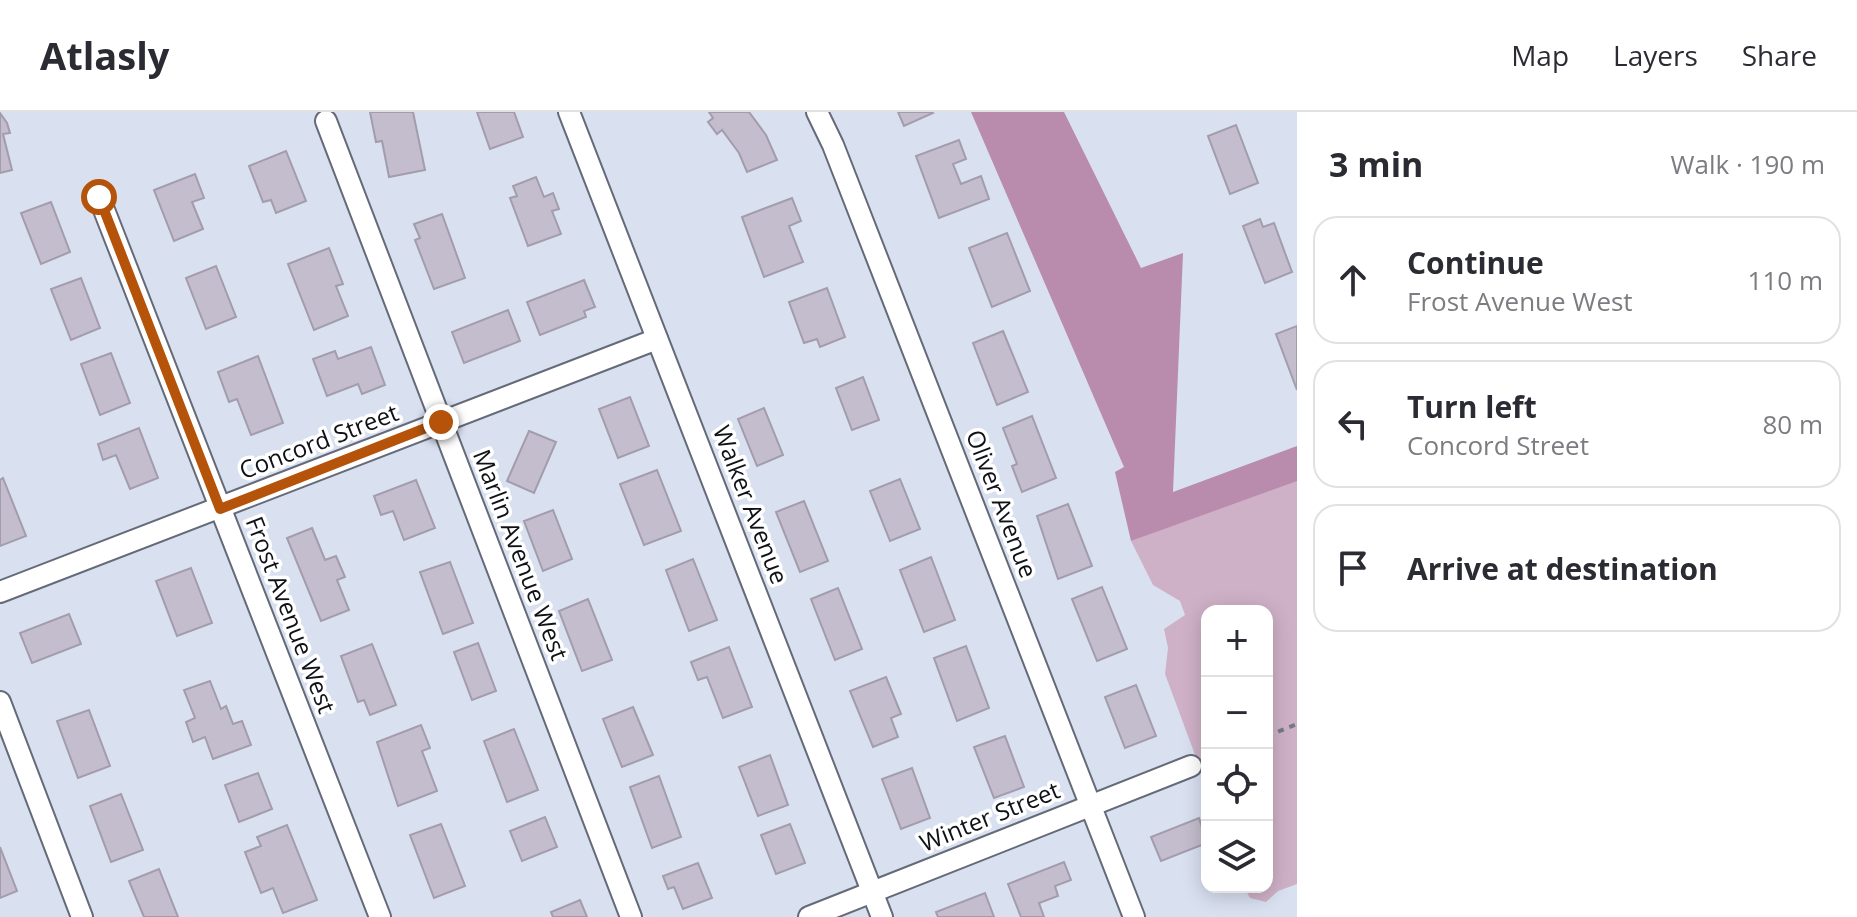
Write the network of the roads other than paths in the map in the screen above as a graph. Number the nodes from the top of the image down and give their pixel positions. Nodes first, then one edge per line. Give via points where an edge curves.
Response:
1 (569, 112) edge
2 (817, 112) edge
3 (326, 121) dead end
4 (99, 197) dead end
5 (657, 339) junction
6 (441, 422) junction
7 (220, 509) junction
8 (0, 592) edge
9 (0, 702) edge
10 (1191, 766) dead end
11 (1091, 805) junction
12 (873, 892) junction
13 (82, 917) edge
14 (380, 917) edge
15 (631, 917) edge
16 (809, 917) edge
17 (882, 917) edge
18 (1134, 917) edge

1 - 5 street, Walker Avenue
2 - 11 street, Oliver Avenue
3 - 6 street, Marlin Avenue West
4 - 7 street, Frost Avenue West
5 - 6 street, Concord Street
5 - 12 street, Walker Avenue
6 - 7 street, Concord Street
6 - 15 street, Marlin Avenue West
7 - 8 street, Concord Street
7 - 14 street, Frost Avenue West
9 - 13 street
10 - 11 street, Winter Street
11 - 12 street, Winter Street
11 - 18 street, Oliver Avenue
12 - 16 street, Winter Street
12 - 17 street, Walker Avenue

